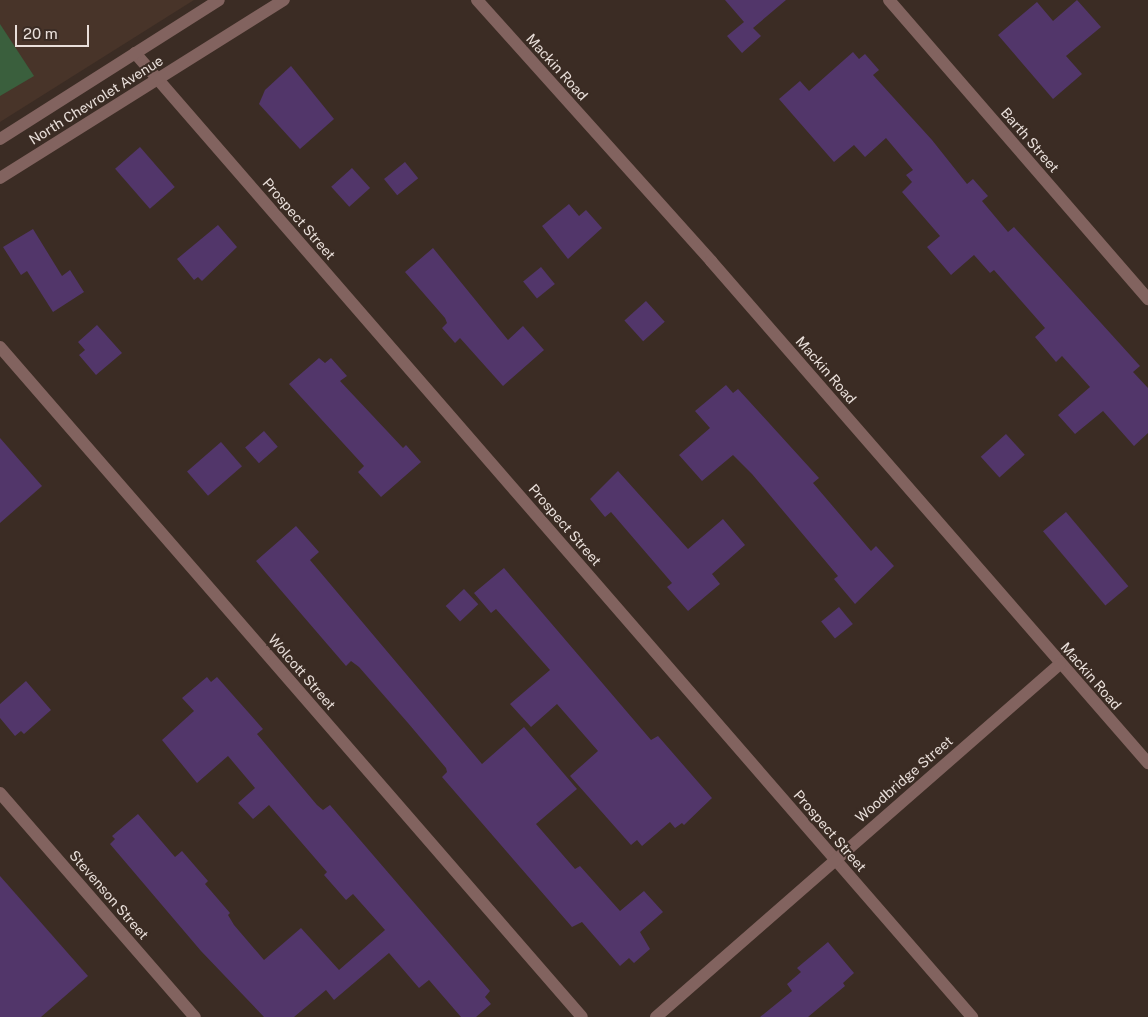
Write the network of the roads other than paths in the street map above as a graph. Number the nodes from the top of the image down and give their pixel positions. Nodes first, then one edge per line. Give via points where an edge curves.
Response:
1 (219, 0) edge
2 (284, 0) edge
3 (477, 0) edge
4 (889, 0) edge
5 (135, 53) junction
6 (157, 79) junction
7 (0, 138) edge
8 (0, 178) edge
9 (1148, 299) edge
10 (0, 347) edge
11 (1060, 664) junction
12 (1148, 763) edge
13 (0, 793) edge
14 (834, 859) junction
15 (195, 1017) edge
16 (582, 1017) edge
17 (656, 1017) edge
18 (972, 1017) edge

1 - 5 street, North Chevrolet Avenue
2 - 6 street, North Chevrolet Avenue
3 - 11 street, Mackin Road via 711,261
4 - 9 street, Barth Street
5 - 6 street, Prospect Street
5 - 7 street, North Chevrolet Avenue
6 - 8 street, North Chevrolet Avenue
6 - 14 street, Prospect Street
10 - 16 street, Wolcott Street
11 - 12 street, Mackin Road
11 - 14 street, Woodbridge Street
13 - 15 street, Stevenson Street
14 - 17 street, Woodbridge Street
14 - 18 street, Prospect Street

